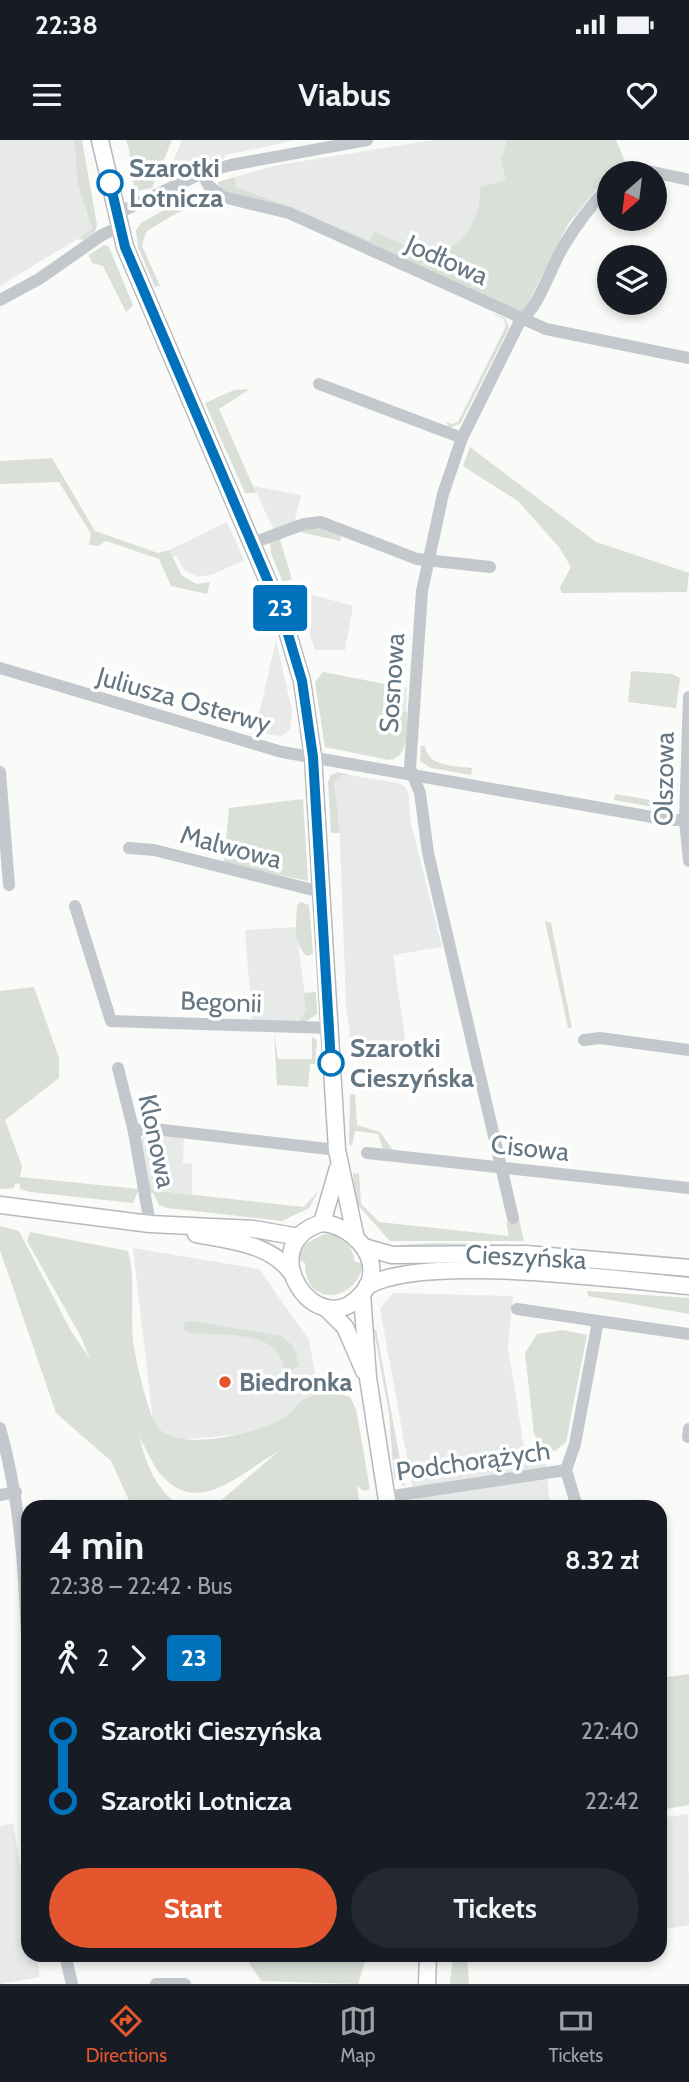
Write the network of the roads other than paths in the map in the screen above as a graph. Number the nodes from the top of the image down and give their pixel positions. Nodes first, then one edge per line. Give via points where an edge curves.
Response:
1 (100, 140) edge
2 (367, 140) edge
3 (202, 173) junction
4 (667, 175) edge
5 (689, 180) edge
6 (597, 200) edge
7 (117, 220) junction
8 (0, 300) edge
9 (523, 319) junction
10 (689, 358) edge
11 (318, 384) dead end
12 (461, 438) junction
13 (253, 543) junction
14 (427, 561) junction
15 (490, 567) dead end
16 (0, 668) edge
17 (689, 697) edge
18 (313, 757) junction
19 (0, 772) edge
20 (412, 775) junction
21 (687, 820) edge
22 (129, 848) dead end
23 (689, 861) edge
24 (9, 885) dead end
25 (321, 892) junction
26 (75, 906) dead end
27 (329, 1028) junction
28 (584, 1040) dead end
29 (689, 1050) edge
30 (118, 1068) dead end
31 (134, 1132) junction
32 (367, 1153) dead end
33 (338, 1158) junction
34 (503, 1168) junction
35 (689, 1188) edge
36 (0, 1205) edge
37 (513, 1218) dead end
38 (322, 1223) junction
39 (150, 1224) junction
40 (299, 1237) junction
41 (360, 1243) junction
42 (689, 1268) edge
43 (291, 1272) junction
44 (689, 1286) edge
45 (365, 1290) junction
46 (326, 1308) junction
47 (517, 1309) dead end
48 (598, 1321) junction
49 (689, 1334) edge
50 (368, 1378) junction
51 (0, 1428) edge
52 (566, 1470) junction
53 (16, 1492) junction
54 (0, 1495) edge
55 (387, 1500) edge
56 (398, 1500) edge
57 (575, 1500) edge
58 (21, 1537) edge
59 (67, 1962) edge
60 (427, 1962) edge
61 (426, 1981) edge
62 (72, 1984) edge
63 (156, 1984) edge
64 (185, 1984) edge

1 - 7 street
2 - 3 street
3 - 7 street
3 - 9 street, Jodłowa via 217,194 289,213
4 - 5 street
6 - 9 street, Sosnowa via 575,226
7 - 8 street via 39,279
7 - 13 street
9 - 10 street, Jodłowa via 568,335
9 - 12 street, Sosnowa
11 - 12 street
12 - 14 street, Sosnowa
13 - 14 street via 321,522
13 - 18 street via 294,647
14 - 15 street
14 - 20 street, Sosnowa via 419,618
16 - 18 street, Juliusza Osterwy via 282,752
17 - 21 street, Olszowa
18 - 20 street, Juliusza Osterwy
18 - 25 street
19 - 24 street
20 - 21 street, Juliusza Osterwy
20 - 34 street, Sosnowa via 420,793 428,853
21 - 23 street, Olszowa
22 - 25 street, Malwowa via 154,850
25 - 27 street
26 - 27 street, Begonii via 111,1021
27 - 33 street
28 - 29 street via 600,1038
30 - 31 street, Klonowa
31 - 33 street via 146,1128
31 - 39 street, Klonowa
32 - 34 street, Cisowa
33 - 38 street
33 - 41 street
34 - 35 street, Cisowa
34 - 37 street, Sosnowa
36 - 39 street
38 - 40 street
38 - 41 street via 341,1227
39 - 40 street via 254,1229
39 - 43 street via 250,1245 272,1254
40 - 43 street via 291,1252
41 - 42 street, Cieszyńska via 392,1255 526,1254
41 - 45 street via 371,1266
43 - 46 street via 305,1297
44 - 45 street, Cieszyńska via 478,1272 393,1276
45 - 46 street via 346,1306
45 - 50 street
46 - 50 street via 345,1326
47 - 48 street
48 - 49 street
48 - 52 street, Podchorążych
50 - 55 street
51 - 53 street
52 - 56 street, Podchorążych
52 - 57 street, Podchorążych
53 - 54 street
53 - 58 street
59 - 62 street
60 - 61 street
63 - 64 street

